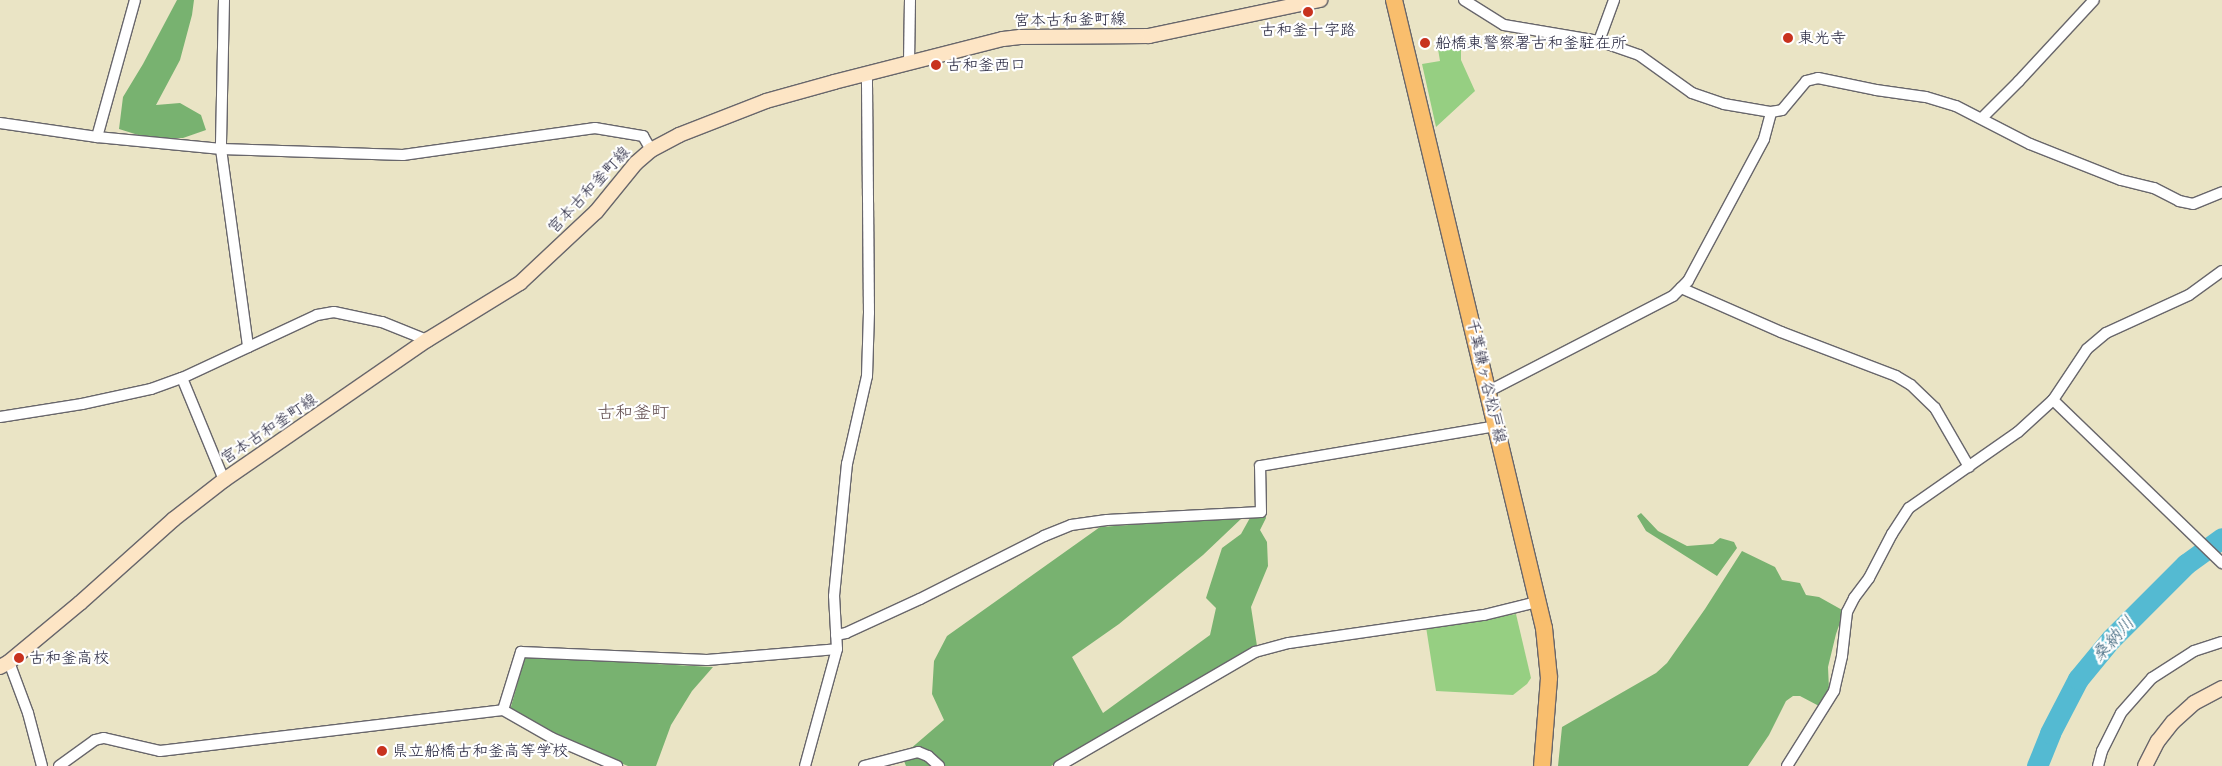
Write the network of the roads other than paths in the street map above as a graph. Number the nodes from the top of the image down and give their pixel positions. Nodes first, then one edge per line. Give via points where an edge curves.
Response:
1 (135, 0) edge
2 (224, 0) edge
3 (910, 0) edge
4 (1320, 0) edge
5 (1394, 0) edge
6 (1464, 0) edge
7 (1614, 0) edge
8 (2094, 0) edge
9 (1599, 41) junction
10 (909, 63) junction
11 (868, 73) junction
12 (1771, 112) junction
13 (1982, 118) junction
14 (0, 123) edge
15 (97, 137) junction
16 (221, 149) junction
17 (651, 150) junction
18 (2222, 192) edge
19 (2222, 271) edge
20 (1681, 288) junction
21 (427, 340) junction
22 (248, 347) junction
23 (182, 378) junction
24 (1489, 391) junction
25 (2052, 400) junction
26 (0, 417) edge
27 (1497, 426) junction
28 (1969, 466) junction
29 (224, 480) junction
30 (2222, 563) edge
31 (1538, 602) junction
32 (836, 635) junction
33 (2222, 642) edge
34 (836, 649) junction
35 (5, 665) edge
36 (2222, 688) edge
37 (504, 710) junction
38 (42, 766) edge
39 (59, 766) edge
40 (617, 766) edge
41 (805, 766) edge
42 (864, 766) edge
43 (939, 766) edge
44 (1059, 766) edge
45 (1542, 766) edge
46 (1787, 766) edge
47 (2098, 766) edge
48 (2145, 766) edge

1 - 15 street
2 - 16 street
3 - 10 street
4 - 10 street, 宮本古和釜町線 via 1149,36 1020,37
5 - 24 main road, 千葉鎌ヶ谷松戸線
6 - 9 street via 1504,25
7 - 9 street
8 - 13 street
9 - 12 street via 1639,55 1692,93 1724,104
10 - 11 street, 宮本古和釜町線
11 - 17 street, 宮本古和釜町線 via 726,115
11 - 32 street via 867,376 847,464 834,596
12 - 13 street via 1782,110 1806,81 1818,78 1926,97
12 - 20 street via 1764,139 1688,281
13 - 18 street via 2030,144 2122,180 2154,188 2179,201 2193,204
14 - 15 street
15 - 16 street
16 - 17 street via 403,155 596,128 643,136
16 - 22 street
17 - 21 street, 宮本古和釜町線 via 636,163 596,212 520,283
19 - 25 street via 2189,295 2106,333 2087,349
20 - 24 street via 1673,296
20 - 28 street via 1730,312 1896,376 1911,385 1935,408
21 - 22 street via 382,322 334,312 317,315
21 - 29 street, 宮本古和釜町線
22 - 23 street
23 - 26 street via 134,393
23 - 29 street
24 - 27 main road, 千葉鎌ヶ谷松戸線
25 - 28 street via 2018,432
25 - 30 street
27 - 31 main road, 千葉鎌ヶ谷松戸線
27 - 32 street via 1260,466 1261,512 1107,520 1071,525 912,603
28 - 46 street via 1909,508 1892,534 1847,612 1834,691
29 - 35 street, 宮本古和釜町線
31 - 44 street via 1484,615 1289,643 1255,652
31 - 45 main road, 千葉鎌ヶ谷松戸線 via 1549,678
32 - 34 street
33 - 47 street via 2194,651 2152,678 2121,714
34 - 37 street via 707,660 521,652
34 - 41 street
35 - 38 street via 28,713
36 - 48 street via 2194,703 2173,722
37 - 39 street via 160,752 104,738 95,740
37 - 40 street via 552,738
42 - 43 street via 918,752

